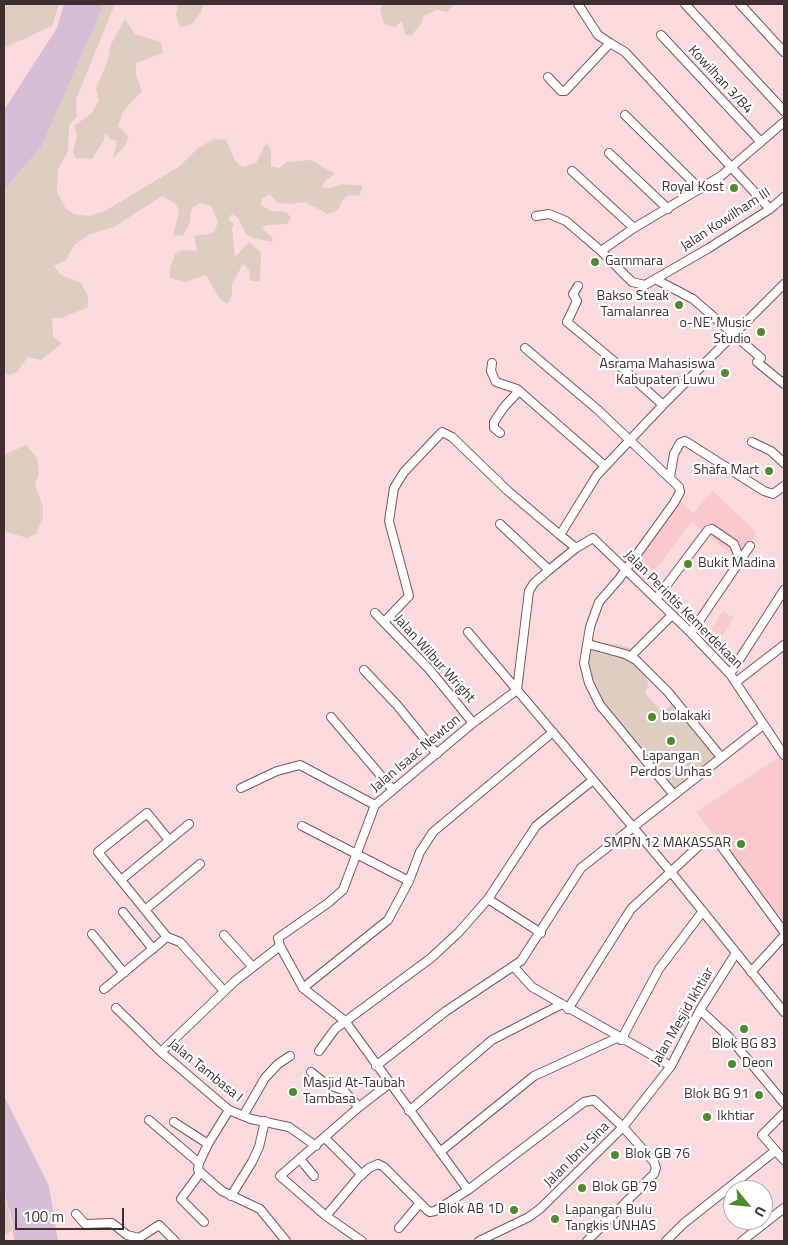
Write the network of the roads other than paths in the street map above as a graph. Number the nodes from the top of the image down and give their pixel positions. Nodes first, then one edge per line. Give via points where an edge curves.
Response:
1 (578, 4) edge
2 (685, 4) edge
3 (740, 4) edge
4 (661, 35) dead end
5 (610, 43) junction
6 (784, 52) edge
7 (548, 77) dead end
8 (784, 111) edge
9 (625, 115) dead end
10 (784, 122) edge
11 (761, 142) junction
12 (609, 153) dead end
13 (732, 166) junction
14 (572, 171) dead end
15 (700, 189) junction
16 (784, 197) edge
17 (668, 209) junction
18 (770, 209) junction
19 (536, 216) dead end
20 (634, 228) junction
21 (601, 251) junction
22 (656, 280) junction
23 (784, 284) edge
24 (578, 286) dead end
25 (732, 335) junction
26 (525, 348) dead end
27 (492, 363) dead end
28 (784, 384) edge
29 (519, 391) junction
30 (663, 405) junction
31 (500, 433) dead end
32 (630, 440) junction
33 (752, 442) dead end
34 (784, 462) edge
35 (605, 466) junction
36 (670, 477) junction
37 (784, 486) edge
38 (500, 524) dead end
39 (560, 535) junction
40 (750, 546) dead end
41 (576, 548) junction
42 (737, 552) dead end
43 (625, 568) junction
44 (550, 570) junction
45 (784, 590) edge
46 (656, 599) junction
47 (375, 613) dead end
48 (672, 615) junction
49 (384, 622) junction
50 (468, 632) dead end
51 (692, 632) junction
52 (588, 644) junction
53 (784, 645) edge
54 (631, 656) junction
55 (364, 670) dead end
56 (730, 674) junction
57 (736, 682) junction
58 (518, 690) junction
59 (331, 717) dead end
60 (473, 723) junction
61 (763, 725) junction
62 (553, 732) junction
63 (437, 754) junction
64 (784, 754) edge
65 (721, 757) junction
66 (593, 780) junction
67 (241, 788) dead end
68 (393, 790) junction
69 (674, 795) junction
70 (375, 805) junction
71 (189, 824) dead end
72 (302, 826) dead end
73 (633, 827) junction
74 (169, 840) junction
75 (357, 854) junction
76 (200, 864) dead end
77 (671, 872) junction
78 (121, 880) junction
79 (409, 881) junction
80 (488, 899) junction
81 (145, 910) junction
82 (703, 911) junction
83 (123, 912) dead end
84 (541, 932) junction
85 (784, 932) edge
86 (92, 934) dead end
87 (224, 935) dead end
88 (784, 936) edge
89 (167, 938) junction
90 (279, 943) junction
91 (153, 949) junction
92 (736, 952) junction
93 (252, 966) junction
94 (514, 967) junction
95 (750, 972) junction
96 (124, 973) junction
97 (303, 988) junction
98 (104, 989) dead end
99 (224, 991) junction
100 (565, 1007) junction
101 (116, 1008) dead end
102 (700, 1010) junction
103 (784, 1012) edge
104 (345, 1021) junction
105 (619, 1039) junction
106 (319, 1051) dead end
107 (161, 1052) junction
108 (290, 1056) dead end
109 (376, 1066) junction
110 (671, 1066) junction
111 (311, 1072) dead end
112 (390, 1083) junction
113 (784, 1103) edge
114 (359, 1107) junction
115 (228, 1110) junction
116 (409, 1110) junction
117 (784, 1113) edge
118 (242, 1116) junction
119 (149, 1120) dead end
120 (265, 1121) junction
121 (174, 1122) dead end
122 (623, 1127) junction
123 (326, 1138) junction
124 (208, 1144) junction
125 (316, 1146) junction
126 (775, 1151) junction
127 (440, 1152) junction
128 (300, 1159) junction
129 (784, 1160) edge
130 (198, 1163) junction
131 (200, 1174) junction
132 (362, 1175) junction
133 (314, 1176) dead end
134 (468, 1190) junction
135 (231, 1196) junction
136 (420, 1203) junction
137 (784, 1208) edge
138 (76, 1214) dead end
139 (326, 1216) junction
140 (204, 1222) dead end
141 (399, 1228) dead end
142 (176, 1241) edge
143 (286, 1241) edge
144 (362, 1241) edge
145 (479, 1241) edge
146 (587, 1241) edge
147 (666, 1241) edge
148 (742, 1241) edge

1 - 5 street via 598,35
2 - 8 street
3 - 6 street
4 - 11 street, Kowilhan 3/B4
5 - 7 street via 565,91 561,91
5 - 13 street via 625,52
9 - 15 street
10 - 11 street
11 - 13 street
12 - 17 street
13 - 15 street
13 - 18 street
14 - 20 street
15 - 17 street
16 - 18 street, Jalan Kowilham III
17 - 20 street
18 - 22 street, Jalan Kowilham III
19 - 21 street via 549,214 566,221
20 - 21 street
21 - 22 street via 636,284 645,285
22 - 25 street via 690,297
23 - 25 street
24 - 30 street via 573,294 577,301 568,324
25 - 28 street via 761,358 757,362
25 - 30 street
26 - 32 street
27 - 29 street via 492,377 496,382
29 - 31 street via 494,422 494,428
29 - 35 street
30 - 32 street
32 - 35 street
32 - 36 street
33 - 34 street
35 - 39 street
36 - 37 street via 672,460 682,441 764,492 773,494
36 - 43 street via 679,487 679,496
38 - 44 street
39 - 41 street
39 - 49 street via 452,437 442,432 404,472 394,488 389,521 409,596
40 - 51 street
41 - 43 street, Jalan Perintis Kemerdekaan via 593,538
41 - 44 street
42 - 46 street via 734,544 712,529 708,530
43 - 46 street, Jalan Perintis Kemerdekaan
43 - 52 street via 598,605
44 - 58 street via 529,591
45 - 56 street
46 - 48 street, Jalan Perintis Kemerdekaan
47 - 49 street, Jalan Wilbur Wright
48 - 51 street, Jalan Perintis Kemerdekaan
48 - 54 street
49 - 60 street, Jalan Wilbur Wright via 429,669
50 - 58 street
51 - 56 street, Jalan Perintis Kemerdekaan
52 - 54 street
52 - 69 street via 584,663 589,684 600,705
53 - 57 street
54 - 65 street via 668,692
55 - 63 street via 398,705
56 - 57 street, Jalan Perintis Kemerdekaan
57 - 61 street, Jalan Perintis Kemerdekaan
58 - 60 street, Jalan Isaac Newton
58 - 62 street
59 - 68 street
60 - 63 street, Jalan Isaac Newton
61 - 64 street, Jalan Perintis Kemerdekaan
61 - 65 street
62 - 66 street
62 - 79 street via 433,832 420,852
63 - 68 street, Jalan Isaac Newton
65 - 69 street
66 - 73 street
66 - 80 street via 536,826
67 - 70 street via 277,770 300,765
68 - 70 street, Jalan Isaac Newton
69 - 73 street
70 - 75 street, Jalan Isaac Newton
71 - 74 street
72 - 75 street
73 - 77 street
73 - 84 street via 580,868
74 - 78 street
74 - 78 street via 147,813 98,852
75 - 79 street
75 - 90 street, Jalan Isaac Newton via 342,890 279,935
76 - 81 street
77 - 82 street
77 - 85 street via 704,842 717,842
77 - 100 street via 627,913
78 - 81 street
79 - 97 street via 394,913 379,930
80 - 84 street
80 - 104 street via 431,958
81 - 89 street
82 - 92 street
82 - 105 street via 659,969
83 - 91 street
84 - 94 street via 525,957
86 - 96 street
87 - 93 street
88 - 95 street
89 - 91 street
89 - 99 street via 180,942
90 - 93 street, Jalan Isaac Newton
90 - 97 street
91 - 96 street
92 - 95 street
92 - 102 street, Jalan Mesjid Ikhtiar
93 - 99 street, Jalan Isaac Newton
94 - 100 street via 532,987
94 - 109 street via 446,1011
95 - 103 street
96 - 98 street
97 - 104 street
99 - 107 street, Jalan Isaac Newton
100 - 105 street
100 - 116 street via 492,1040
101 - 107 street, Jalan Tambasa I
102 - 110 street, Jalan Mesjid Ikhtiar
102 - 113 street via 729,1037
104 - 106 street via 335,1028
104 - 109 street
105 - 110 street
105 - 127 street via 534,1076
107 - 115 street, Jalan Tambasa I
108 - 118 street via 266,1078
109 - 112 street
110 - 122 street, Jalan Mesjid Ikhtiar
111 - 114 street via 326,1084 343,1090
112 - 114 street
112 - 116 street
114 - 123 street
115 - 118 street, Jalan Tambasa I
115 - 124 street
116 - 127 street
117 - 126 street via 762,1135
118 - 120 street, Jalan Tambasa I
119 - 130 street
120 - 125 street, Jalan Tambasa I via 290,1127
120 - 135 street via 259,1147
121 - 124 street
122 - 134 street via 599,1104 588,1100
122 - 145 street, Jalan Ibnu Sina via 535,1213
122 - 146 street via 656,1168 654,1174
123 - 125 street
123 - 132 street
124 - 130 street
125 - 128 street
126 - 129 street
126 - 147 street
127 - 134 street
128 - 133 street
128 - 139 street via 280,1176
130 - 131 street
131 - 135 street
131 - 140 street via 181,1199
132 - 136 street via 378,1164
132 - 139 street
134 - 136 street via 435,1211 430,1212
135 - 143 street via 260,1209
136 - 141 street
137 - 148 street
138 - 142 street via 85,1224 112,1223 127,1235 139,1238 156,1225
139 - 144 street

